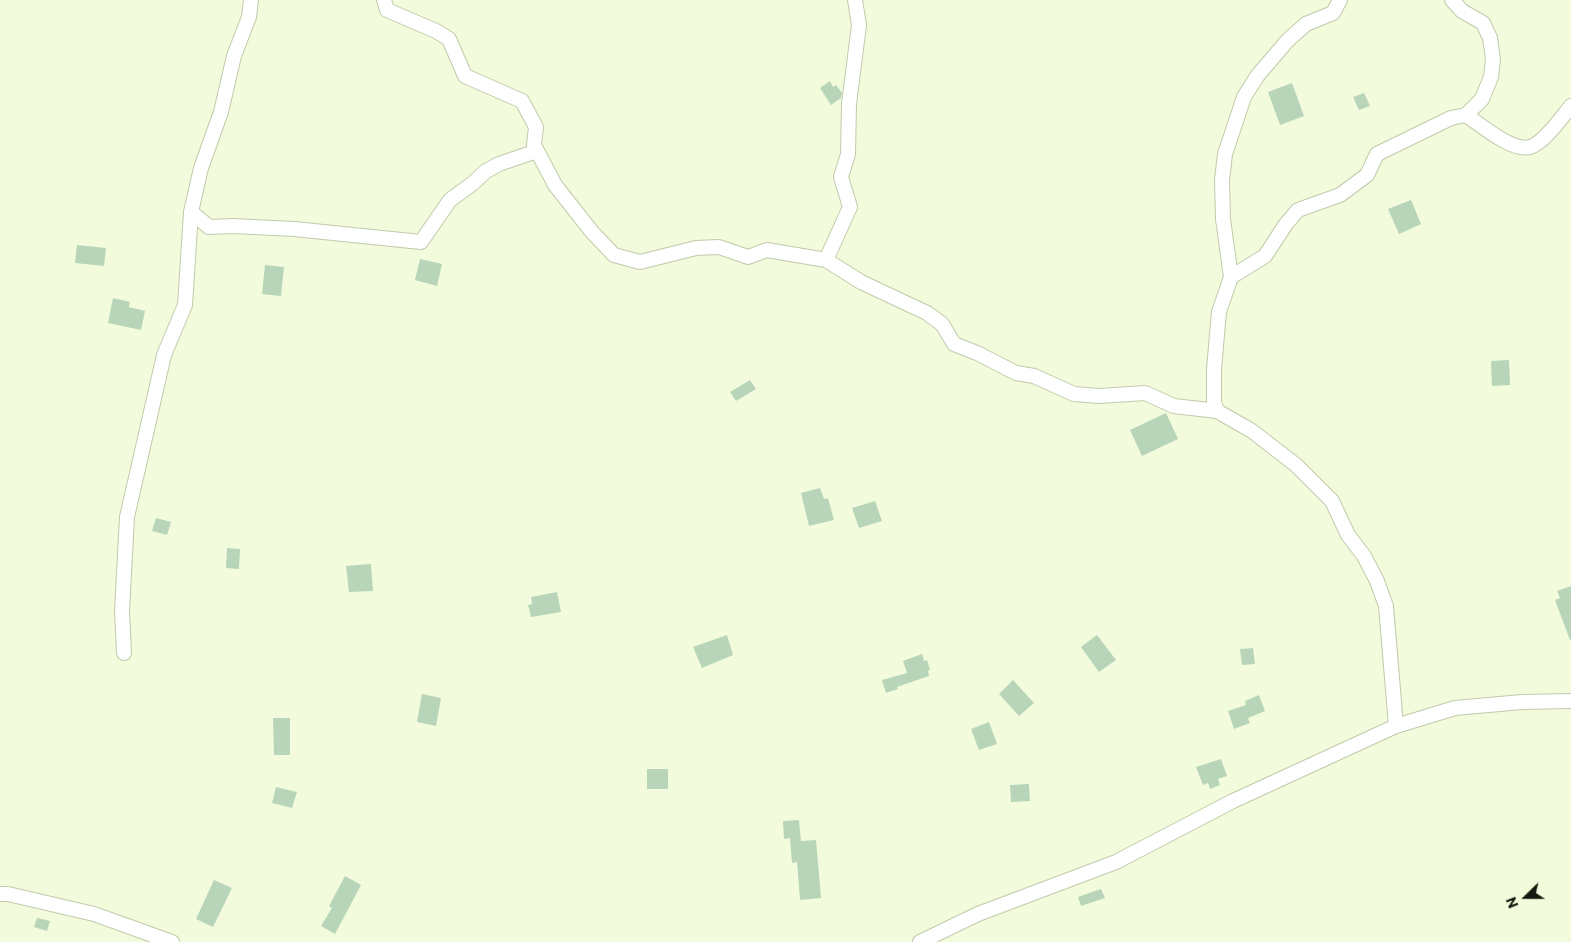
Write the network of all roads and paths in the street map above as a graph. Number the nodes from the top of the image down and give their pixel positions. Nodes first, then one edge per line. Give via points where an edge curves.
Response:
1 (251, 0) edge
2 (384, 0) edge
3 (856, 0) edge
4 (1340, 0) edge
5 (1452, 0) edge
6 (1571, 106) edge
7 (1466, 114) junction
8 (537, 151) junction
9 (191, 212) junction
10 (826, 260) junction
11 (1231, 277) junction
12 (1217, 411) junction
13 (124, 653) dead end
14 (1571, 701) edge
15 (1396, 726) junction
16 (0, 894) edge
17 (172, 942) edge
18 (920, 942) edge

1 - 9 street via 249,17 234,56
2 - 8 street via 387,10 449,39 465,76 522,101 536,127 534,145
3 - 10 street via 859,25 849,104 848,154 841,177 850,207
4 - 11 street via 1332,13 1306,24 1288,40 1244,97 1225,154 1222,180 1223,219
5 - 7 street via 1462,11 1483,24 1490,38 1493,59 1491,77 1482,99
6 - 7 street via 1549,134 1530,147 1514,147
7 - 11 street via 1451,118 1377,154 1367,175 1340,195 1298,210 1265,256
8 - 9 street via 500,164 450,200 421,242 294,229 209,226
8 - 10 street via 555,185 614,255 640,262 696,248 719,247 748,257 767,250
9 - 13 street via 185,305 164,355 127,517 122,611
10 - 12 street via 861,282 927,313 942,324 954,344 1016,373 1034,376 1074,394 1145,393 1174,406
11 - 12 street via 1220,312 1214,369
12 - 15 street via 1252,431 1296,465 1332,501 1348,535 1364,556 1386,606
14 - 15 street via 1455,708
15 - 18 street via 1233,801 1116,862 978,914
16 - 17 street via 94,914

